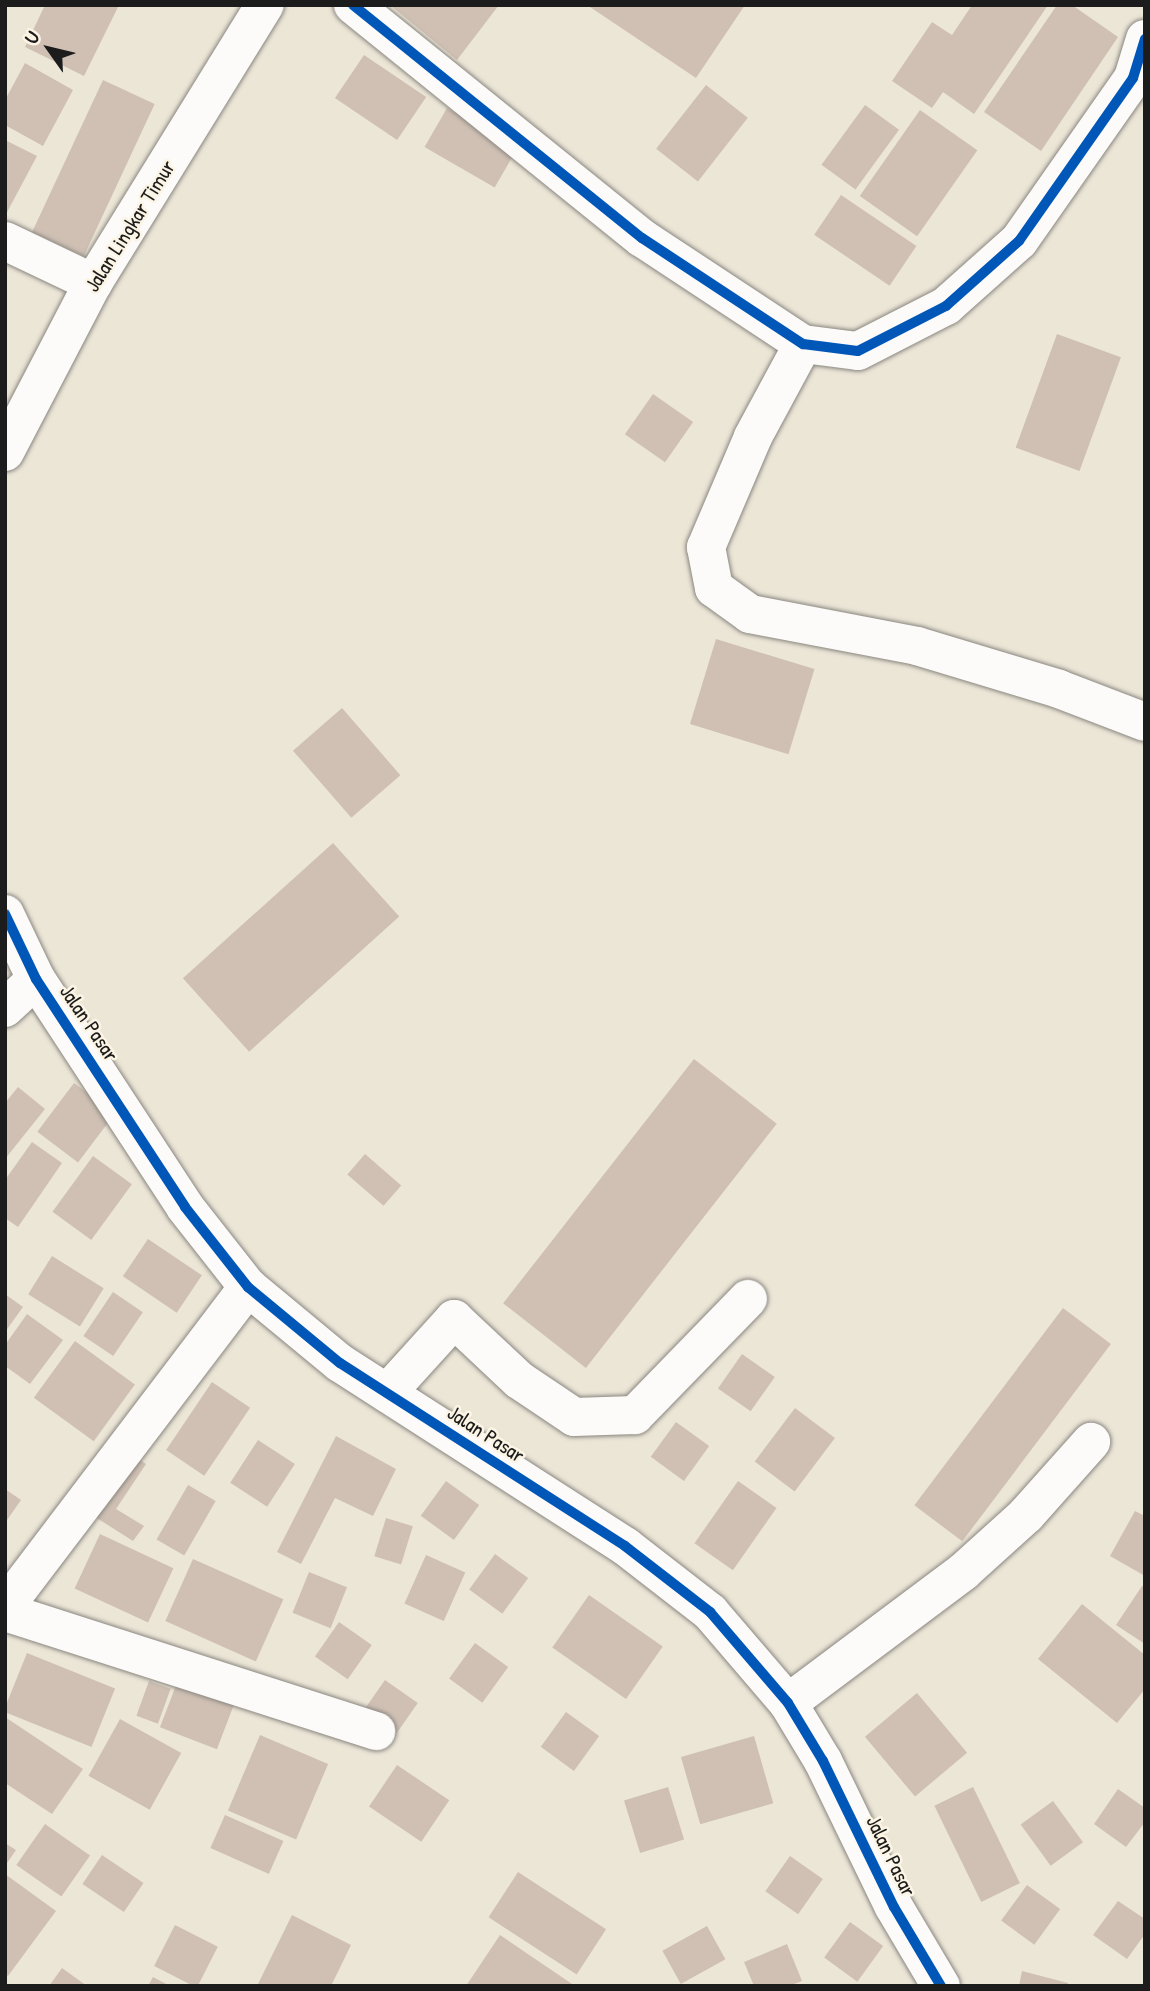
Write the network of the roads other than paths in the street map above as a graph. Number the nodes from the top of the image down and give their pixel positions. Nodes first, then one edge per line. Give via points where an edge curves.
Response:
1 (265, 5) edge
2 (353, 5) edge
3 (1145, 39) edge
4 (5, 241) edge
5 (93, 283) junction
6 (803, 344) junction
7 (5, 452) edge
8 (1145, 722) edge
9 (5, 914) edge
10 (36, 979) junction
11 (5, 1008) edge
12 (248, 1287) junction
13 (748, 1299) dead end
14 (387, 1393) junction
15 (1091, 1442) dead end
16 (5, 1606) edge
17 (5, 1612) edge
18 (788, 1703) junction
19 (376, 1731) dead end
20 (941, 1986) edge

1 - 5 street, Jalan Lingkar Timur
2 - 6 street via 642,238
3 - 6 street via 1133,78 1019,242 946,306 858,351
4 - 5 street
5 - 7 street, Jalan Lingkar Timur
6 - 8 street via 753,437 706,547 714,588 750,614 917,646 1059,689
9 - 10 street, Jalan Pasar
10 - 11 street
10 - 12 street, Jalan Pasar via 185,1207
12 - 14 street, Jalan Pasar via 340,1363
12 - 16 street
13 - 14 street via 635,1415 574,1417 519,1380 454,1319
14 - 18 street, Jalan Pasar via 647,1563 710,1612
15 - 18 street via 1026,1515 963,1572
17 - 19 street
18 - 20 street, Jalan Pasar via 823,1761 894,1907

